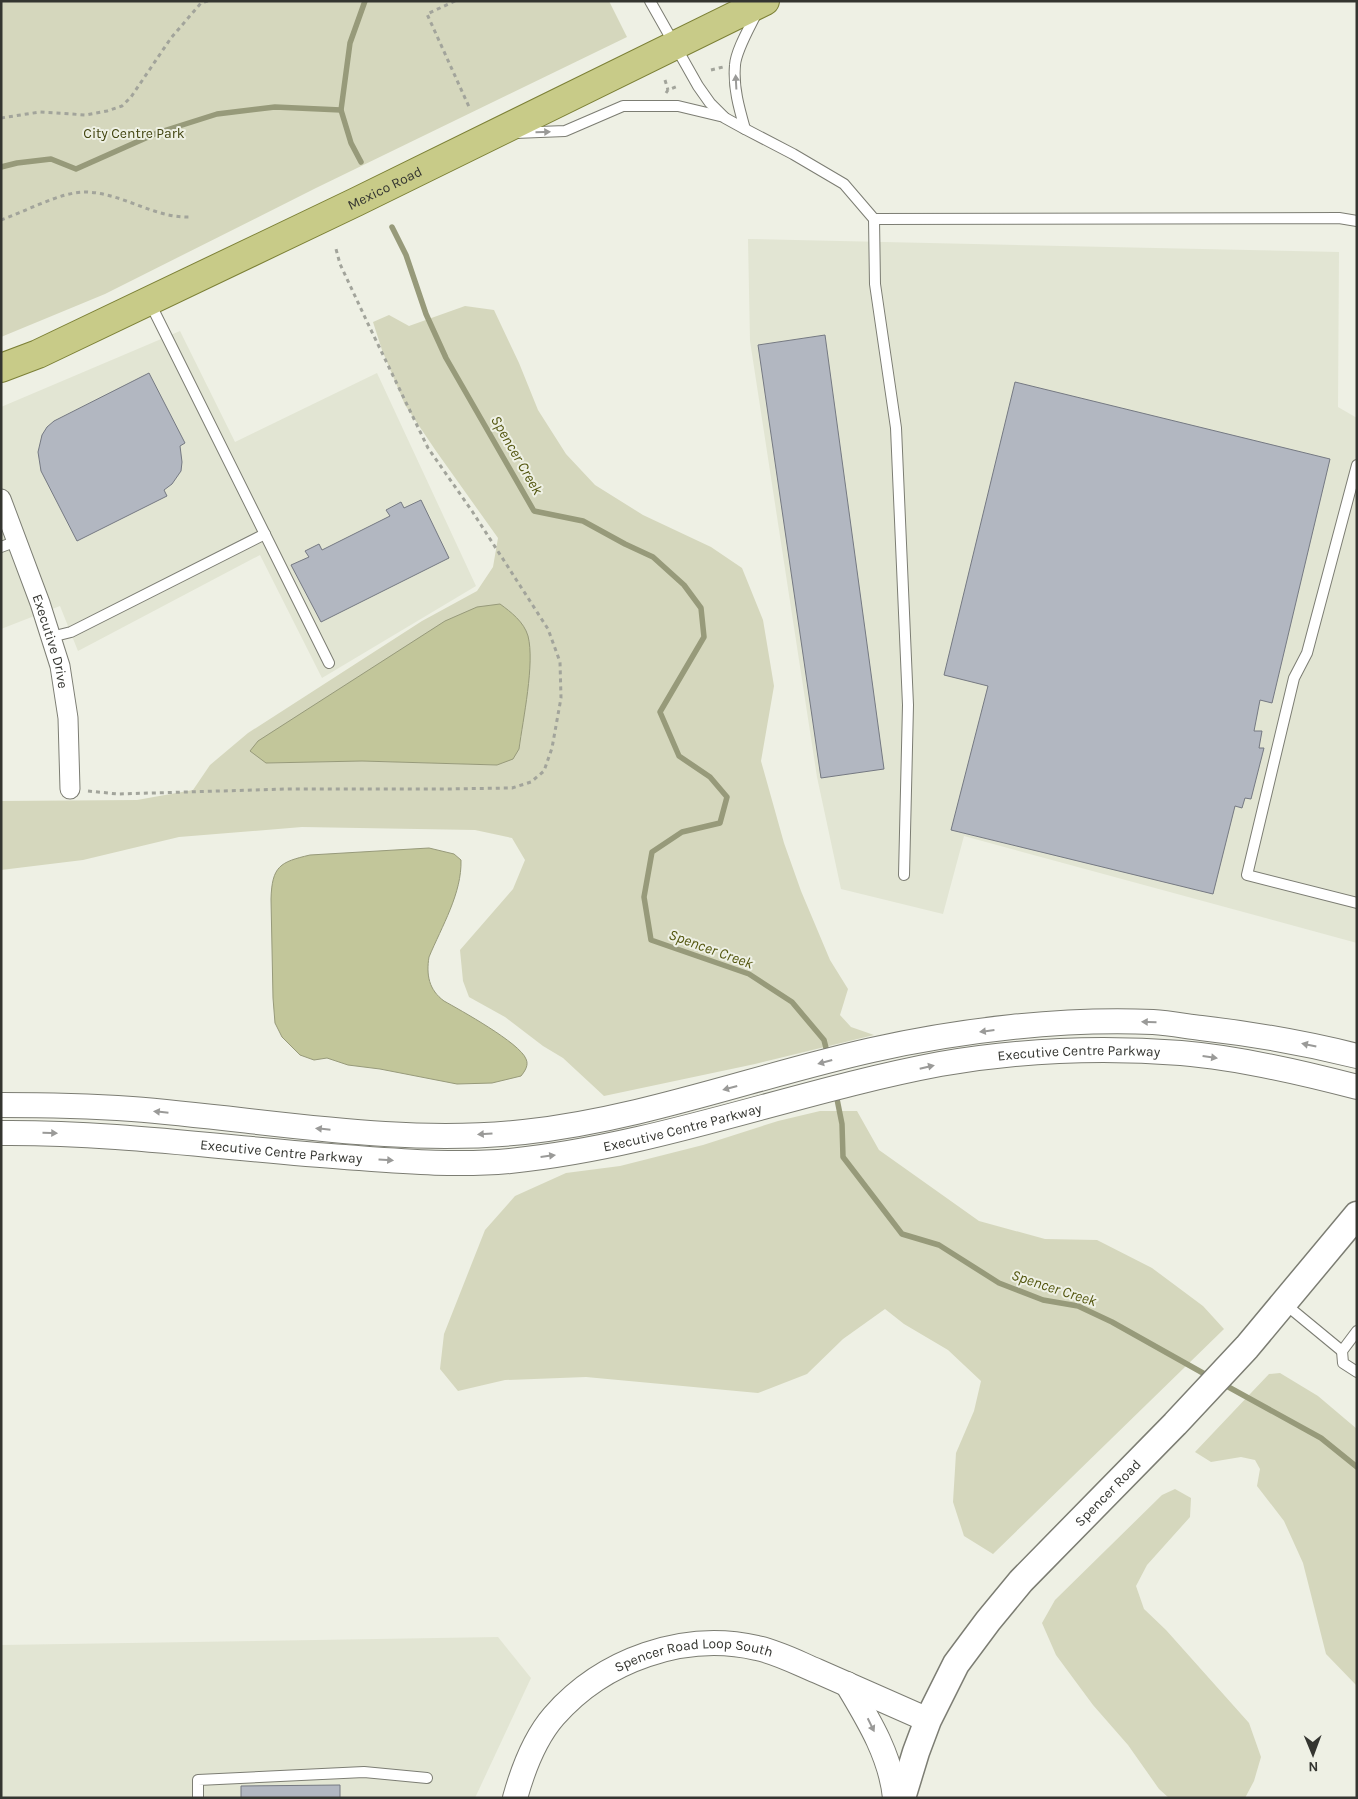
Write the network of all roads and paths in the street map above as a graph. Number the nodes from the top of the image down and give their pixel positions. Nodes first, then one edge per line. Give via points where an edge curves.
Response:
1 (208, 1) edge
2 (455, 1) edge
3 (650, 1) edge
4 (764, 2) edge
5 (675, 45) junction
6 (665, 80) dead end
7 (678, 86) dead end
8 (668, 90) junction
9 (665, 96) dead end
10 (470, 109) dead end
11 (1, 118) edge
12 (725, 118) junction
13 (745, 129) junction
14 (494, 134) junction
15 (192, 218) dead end
16 (874, 219) junction
17 (1, 220) edge
18 (1357, 221) edge
19 (336, 249) dead end
20 (149, 301) junction
21 (1, 368) edge
22 (1357, 465) edge
23 (1, 499) edge
24 (265, 534) junction
25 (9, 544) edge
26 (52, 637) junction
27 (329, 663) dead end
28 (70, 789) joint
29 (904, 875) dead end
30 (1357, 903) edge
31 (1357, 1056) edge
32 (1357, 1087) edge
33 (1, 1105) edge
34 (1, 1133) edge
35 (1357, 1215) edge
36 (1284, 1303) junction
37 (1357, 1331) edge
38 (1342, 1351) junction
39 (1357, 1372) edge
40 (847, 1684) junction
41 (928, 1720) junction
42 (426, 1778) dead end
43 (198, 1798) edge
44 (515, 1798) edge
45 (895, 1798) edge
46 (902, 1798) edge

1 - 11 path via 201,3 170,38 131,98 122,106 86,115 40,112
2 - 10 path via 428,14
3 - 5 lane
4 - 5 main road, Mexico Road
13 -> 4 lane via 736,98 734,63
5 - 12 lane via 698,86
5 - 14 main road, Mexico Road
6 - 8 path
7 - 8 path
8 - 9 path
12 - 13 lane
14 -> 12 lane via 565,131 623,106 678,106
13 - 16 lane via 844,184
14 - 20 main road, Mexico Road
15 - 17 path via 172,217 84,192
16 - 18 lane via 1339,218
16 - 29 lane via 875,284 896,428 908,705
19 - 28 path via 340,264 428,448 548,629 560,662 561,698 552,748 544,771 531,782 512,788 118,794
20 - 21 main road, Mexico Road via 38,354
20 - 24 lane
22 - 30 lane via 1308,653 1294,678 1247,875
23 - 25 street, Executive Drive
24 - 26 lane via 71,632
24 - 27 lane
25 - 26 street, Executive Drive
26 - 28 street, Executive Drive via 68,718
31 -> 33 street, Executive Centre Parkway via 1266,1036 1154,1022 1011,1027 872,1050 598,1121 468,1136 358,1132 134,1109
34 -> 32 street, Executive Centre Parkway via 88,1134 411,1162 507,1161 613,1145 939,1064 1069,1050 1183,1053 1316,1076
35 - 36 main road, Spencer Road
36 - 38 lane
36 - 41 main road, Spencer Road via 1175,1424 1020,1581 956,1664
37 - 38 lane
38 - 39 lane via 1343,1363
40 - 41 street, Spencer Road Loop South
40 - 44 street, Spencer Road Loop South via 757,1648 712,1642 644,1655 608,1672 576,1694 553,1717 533,1748
40 -> 45 street via 871,1722 887,1762
41 - 46 main road, Spencer Road
42 - 43 lane via 364,1772 198,1780

